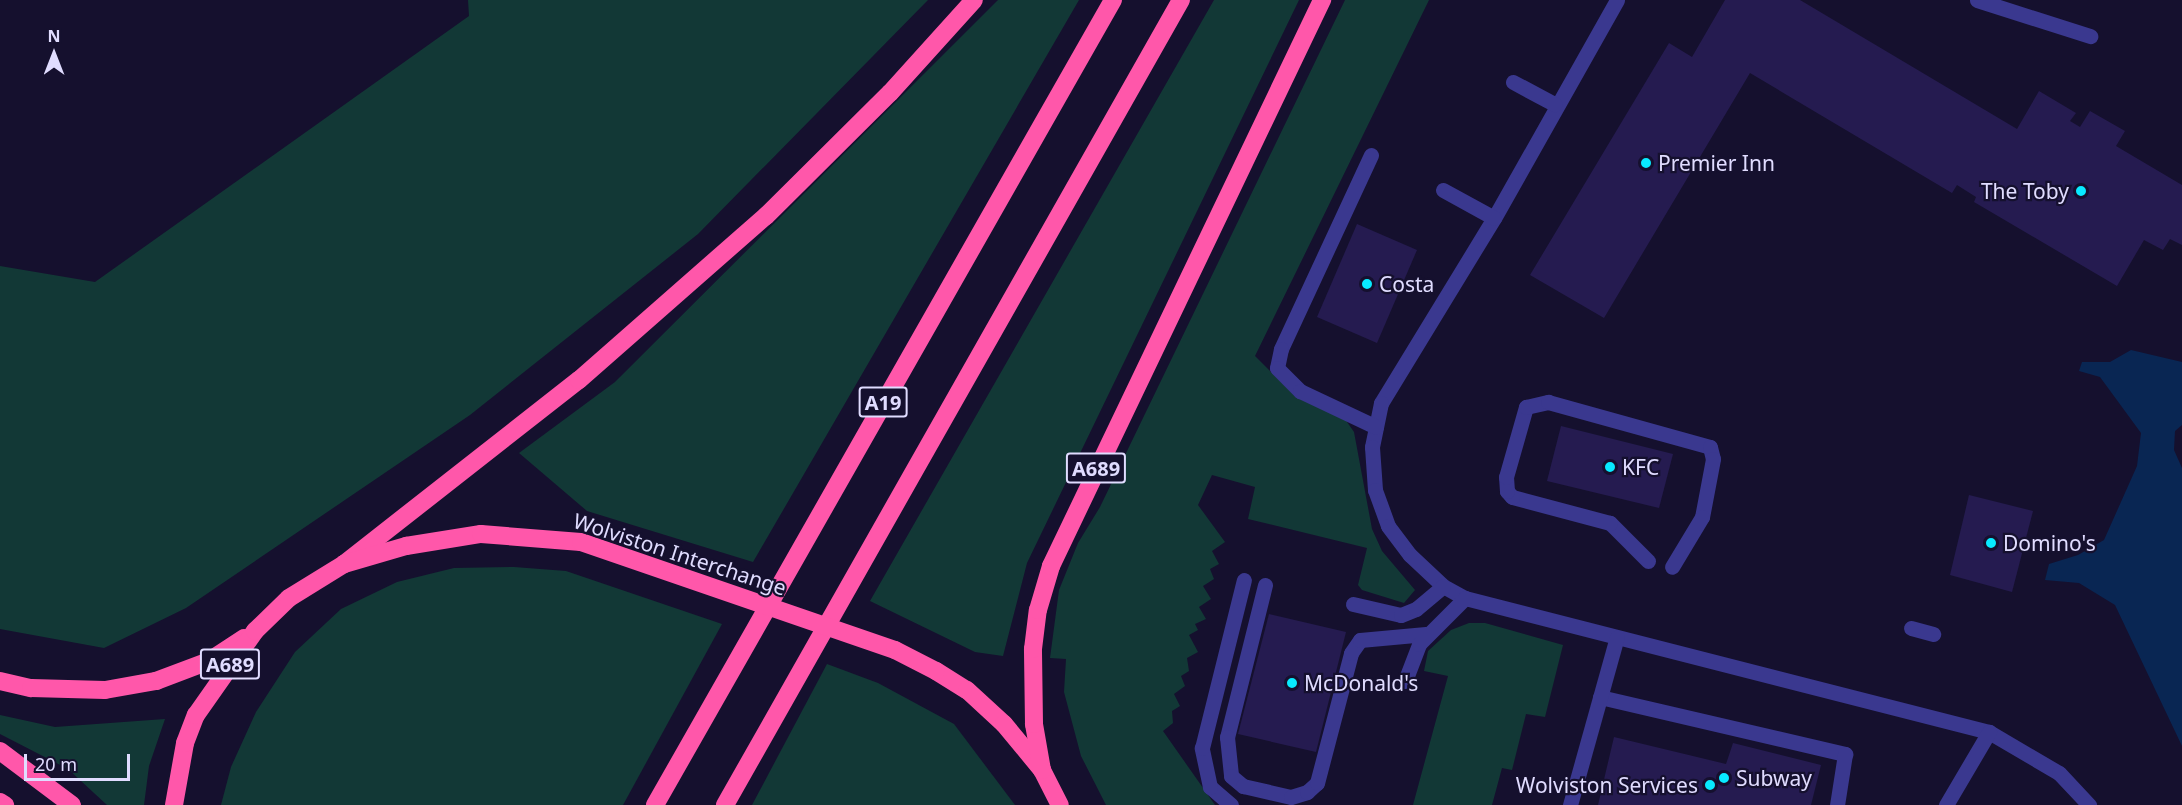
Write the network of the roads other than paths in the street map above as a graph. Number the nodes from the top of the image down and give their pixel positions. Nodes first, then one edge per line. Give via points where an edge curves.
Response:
1 (974, 0) edge
2 (1113, 0) edge
3 (1181, 0) edge
4 (1322, 0) edge
5 (1617, 0) edge
6 (1977, 0) edge
7 (2090, 36) dead end
8 (1513, 82) dead end
9 (1554, 104) junction
10 (1371, 155) dead end
11 (1443, 190) dead end
12 (1494, 218) junction
13 (1376, 427) junction
14 (1648, 561) dead end
15 (344, 564) junction
16 (1672, 567) dead end
17 (1244, 580) dead end
18 (1265, 585) dead end
19 (1443, 586) junction
20 (1465, 598) junction
21 (1353, 604) dead end
22 (1911, 628) dead end
23 (255, 632) junction
24 (1426, 634) junction
25 (1933, 634) dead end
26 (1617, 637) junction
27 (0, 681) edge
28 (1405, 681) dead end
29 (1600, 698) junction
30 (1989, 732) junction
31 (0, 751) edge
32 (1042, 770) junction
33 (0, 802) edge
34 (5, 805) edge
35 (72, 805) edge
36 (174, 805) edge
37 (655, 805) edge
38 (725, 805) edge
39 (1060, 805) edge
40 (1231, 805) edge
41 (1570, 805) edge
42 (1837, 805) edge
43 (1946, 805) edge
44 (2088, 805) edge

1 - 15 highway via 891,93 766,216 579,380
2 - 37 highway, A19
3 - 38 highway, A19
4 - 32 highway, A689 via 1051,566 1038,610 1033,649 1034,724
5 - 9 lane
6 - 7 lane
8 - 9 lane
9 - 12 lane
10 - 13 lane via 1281,349 1277,368 1300,391
11 - 12 lane
12 - 13 lane via 1381,403
13 - 19 lane via 1375,490 1388,526 1410,555
14 - 16 lane via 1610,523 1512,497 1507,491 1506,477 1526,407 1548,402 1710,447 1713,459 1702,517
15 - 23 highway, Wolviston Interchange / A689 via 289,598
15 - 32 highway, Wolviston Interchange / A689, bridge via 406,546 481,534 581,542 895,650 967,690 1004,724
17 - 40 lane via 1202,748 1210,787
18 - 24 lane via 1227,737 1231,776 1243,786 1291,797 1307,792 1317,783 1351,653 1360,640
19 - 20 lane
19 - 21 lane via 1401,615
20 - 24 lane
20 - 26 lane
22 - 25 lane
23 - 27 highway, A689 via 209,661 156,681 105,690 31,688
23 - 36 highway, Wolviston Interchange / A689 via 196,715 185,743
24 - 28 lane
26 - 29 lane
26 - 30 lane
29 - 41 lane
29 - 42 lane via 1845,754
30 - 43 lane
30 - 44 lane via 2059,773
31 - 35 highway
32 - 39 highway, Wolviston Interchange / A689
33 - 34 highway

